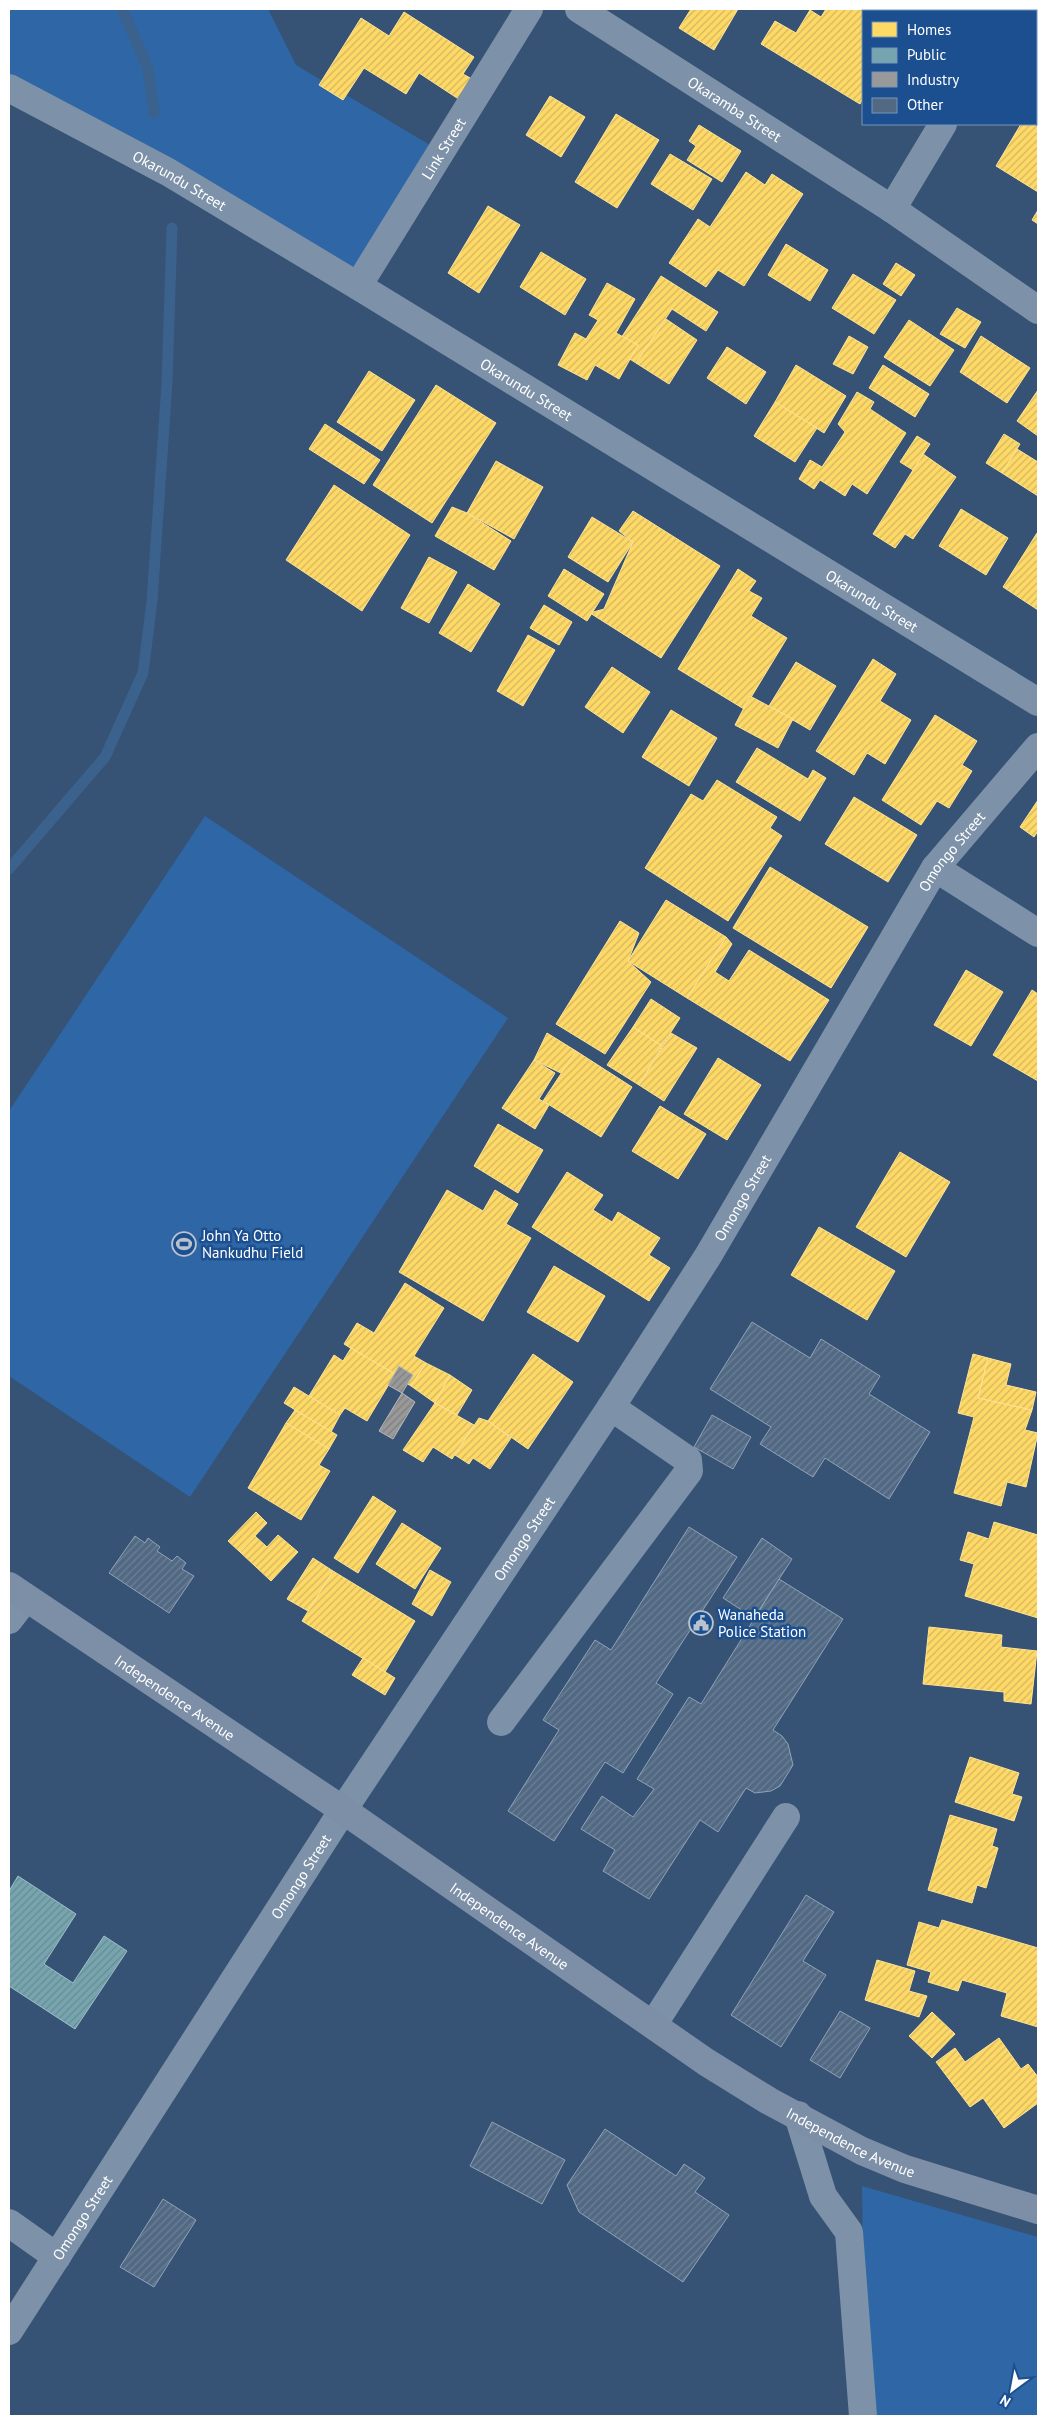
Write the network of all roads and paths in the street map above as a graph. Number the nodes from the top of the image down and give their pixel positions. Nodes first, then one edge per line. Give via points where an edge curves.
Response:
1 (529, 9) edge
2 (579, 9) edge
3 (12, 96) edge
4 (941, 125) edge
5 (892, 209) junction
6 (358, 286) junction
7 (1038, 310) edge
8 (1038, 702) edge
9 (1038, 747) edge
10 (935, 868) junction
11 (1038, 933) edge
12 (611, 1407) junction
13 (17, 1592) edge
14 (9, 1620) edge
15 (501, 1722) dead end
16 (343, 1810) junction
17 (786, 1817) dead end
18 (653, 2025) junction
19 (798, 2115) junction
20 (1038, 2210) edge
21 (9, 2224) edge
22 (57, 2257) junction
23 (9, 2330) edge
24 (863, 2416) edge

1 - 6 street, Link Street
2 - 5 street, Okaramba Street
3 - 6 street, Okarundu Street via 168,172
4 - 5 street
5 - 7 street, Okaramba Street
6 - 8 street, Okarundu Street
9 - 10 street, Omongo Street
10 - 11 street
10 - 12 street, Omongo Street via 708,1256
12 - 15 street via 688,1460 689,1471
12 - 16 street, Omongo Street
13 - 14 street
13 - 16 main road, Independence Avenue
16 - 18 main road, Independence Avenue
16 - 22 street, Omongo Street
17 - 18 street
18 - 19 main road, Independence Avenue via 769,2101
19 - 20 main road, Independence Avenue via 862,2151 905,2170
19 - 24 street via 823,2196 849,2232
21 - 22 street
22 - 23 street, Omongo Street

